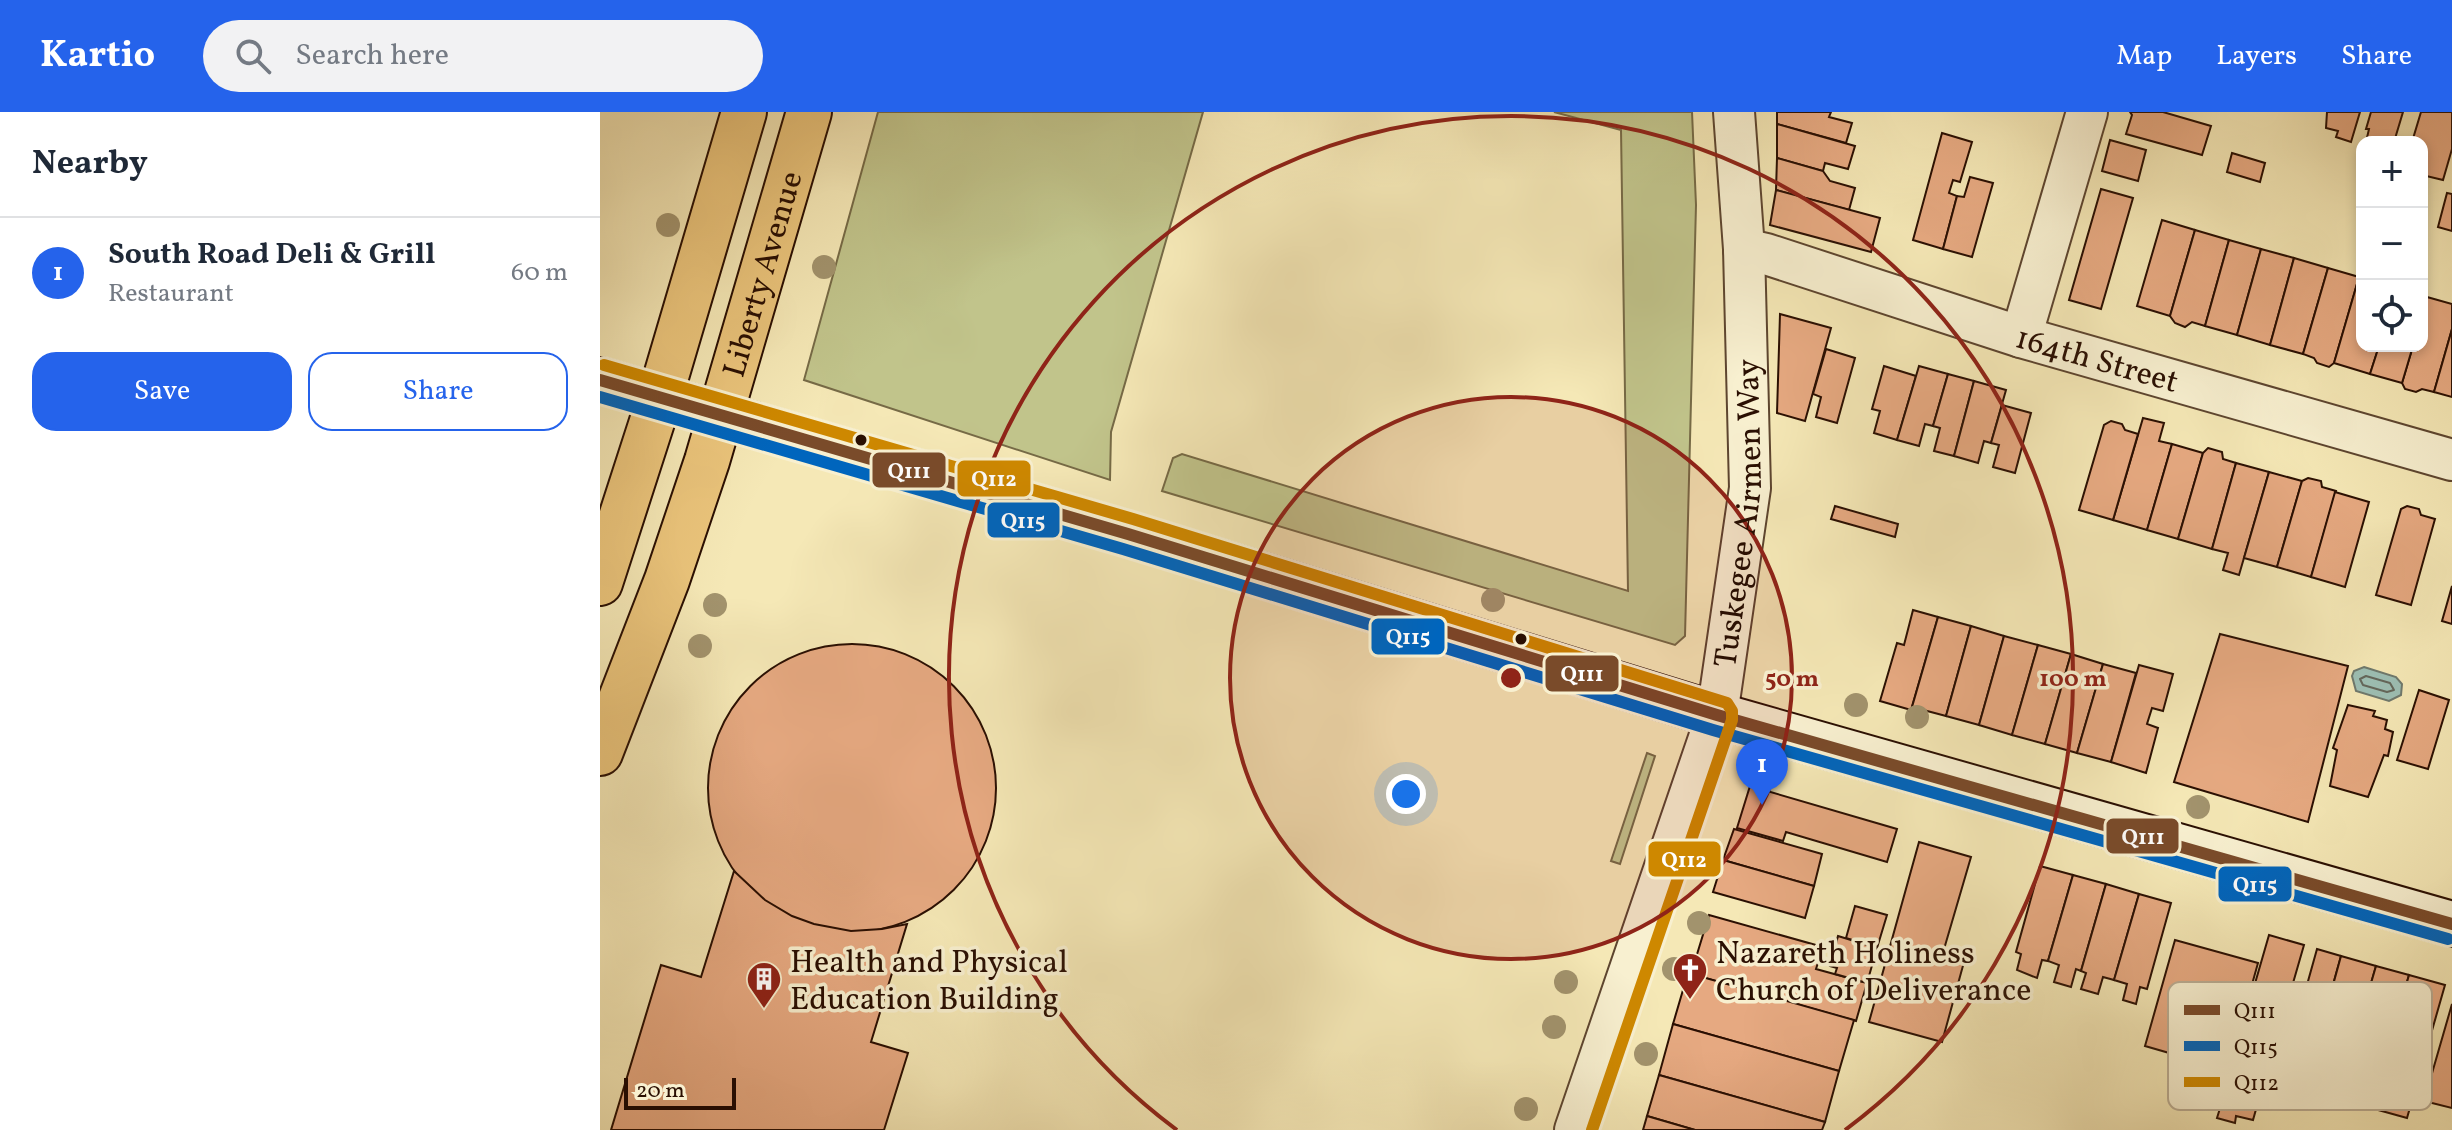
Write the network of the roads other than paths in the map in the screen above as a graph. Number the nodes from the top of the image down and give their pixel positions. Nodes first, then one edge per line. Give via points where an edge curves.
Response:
1 (744, 112) edge
2 (809, 112) edge
3 (1734, 112) edge
4 (2087, 112) edge
5 (1744, 249) junction
6 (2021, 337) junction
7 (600, 380) edge
8 (660, 397) junction
9 (721, 414) junction
10 (2452, 460) edge
11 (600, 583) edge
12 (1717, 715) junction
13 (600, 753) edge
14 (2452, 924) edge
15 (1575, 1130) edge

1 - 8 main road, Liberty Avenue
2 - 9 main road, Liberty Avenue
3 - 5 street, Tuskegee Airmen Way
4 - 6 street
5 - 6 street, 164th Street
5 - 12 street, Tuskegee Airmen Way via 1750,488
6 - 10 street, 164th Street
7 - 8 main road
8 - 9 main road
8 - 11 main road, Liberty Avenue
9 - 12 main road
9 - 13 main road, Liberty Avenue via 667,580
12 - 14 main road
12 - 15 street, Tuskegee Airmen Way

